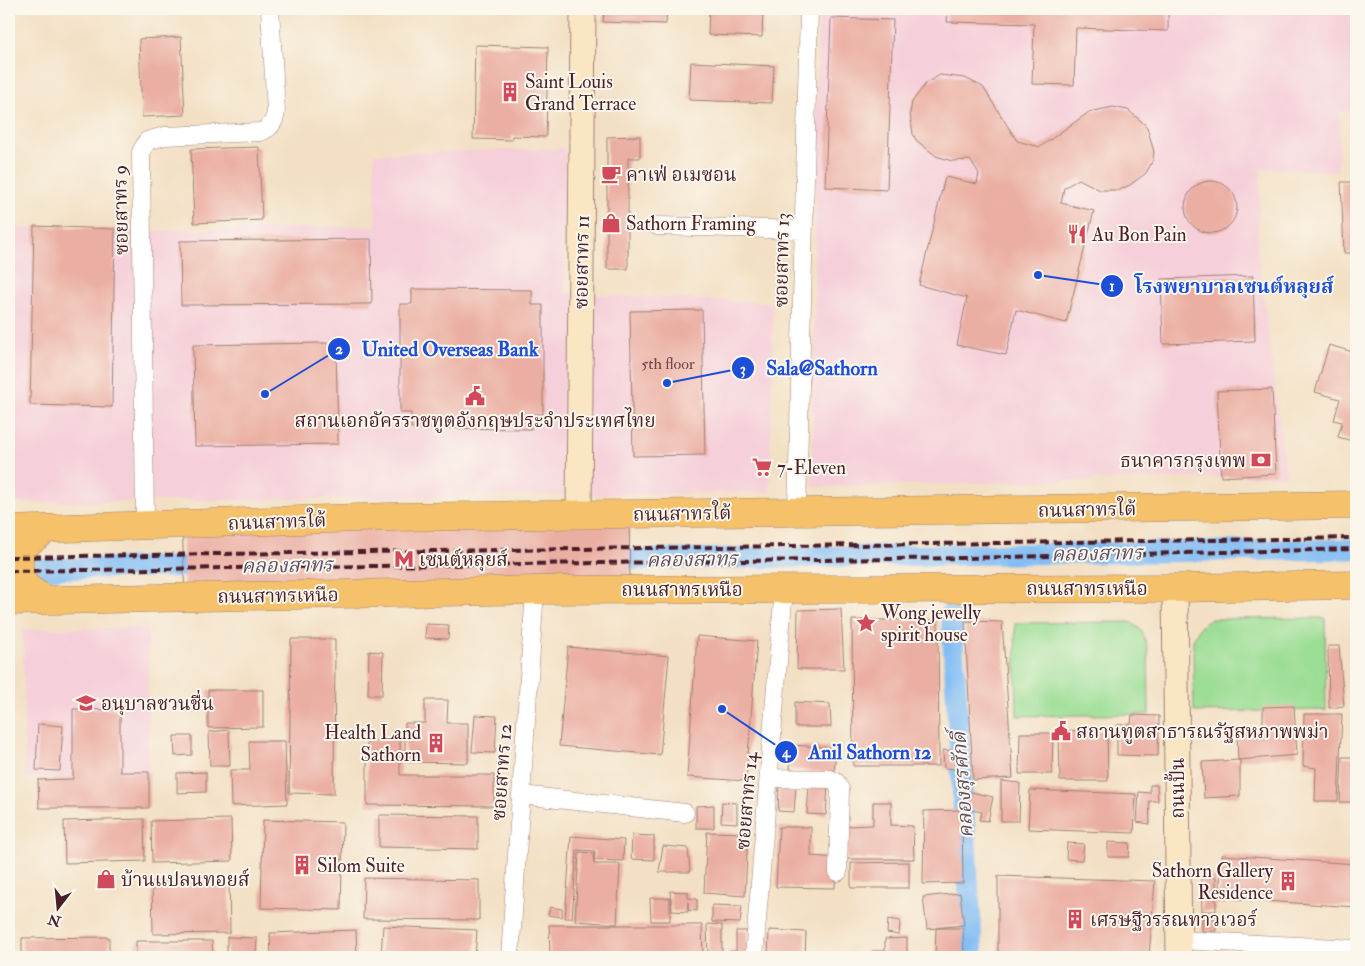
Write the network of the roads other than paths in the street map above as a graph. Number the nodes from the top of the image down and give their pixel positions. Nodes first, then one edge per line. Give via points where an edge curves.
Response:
1 (270, 9) edge
2 (584, 9) edge
3 (809, 9) edge
4 (657, 226) dead end
5 (803, 230) junction
6 (1356, 505) edge
7 (796, 512) junction
8 (579, 514) junction
9 (145, 525) junction
10 (47, 529) junction
11 (9, 530) edge
12 (1356, 585) edge
13 (784, 588) junction
14 (1175, 588) junction
15 (535, 590) junction
16 (47, 600) junction
17 (9, 601) edge
18 (769, 778) junction
19 (521, 796) junction
20 (685, 813) dead end
21 (838, 872) dead end
22 (1179, 949) edge
23 (1356, 949) edge
24 (510, 957) edge
25 (754, 957) edge

1 - 9 street, ซอยสาทร 9 via 276,112 268,130 165,136 147,141 141,152
2 - 8 street, ซอยสาทร 11
3 - 5 street, ซอยสาทร 13
4 - 5 street
5 - 7 street, ซอยสาทร 13
6 - 7 main road, ถนนสาทรใต้
7 - 8 main road, ถนนสาทรใต้
8 - 9 main road, ถนนสาทรใต้
9 - 10 main road, ถนนสาทรใต้
10 - 11 main road, ถนนสาทรใต้
10 - 16 main road via 23,547 19,564 21,580 26,588
12 - 14 main road, ถนนสาทรเหนือ
13 - 14 main road, ถนนสาทรเหนือ
13 - 15 main road, ถนนสาทรเหนือ
13 - 18 street, ซอยสาทร 14
14 - 22 street, ถนนปั้น
15 - 16 main road, ถนนสาทรเหนือ
15 - 19 street, ซอยสาทร 12
16 - 17 main road, ถนนสาทรเหนือ
18 - 21 street via 830,779 836,782 840,789
18 - 25 street, ซอยสาทร 14
19 - 20 street
19 - 24 street, ซอยสาทร 12
22 - 23 street

